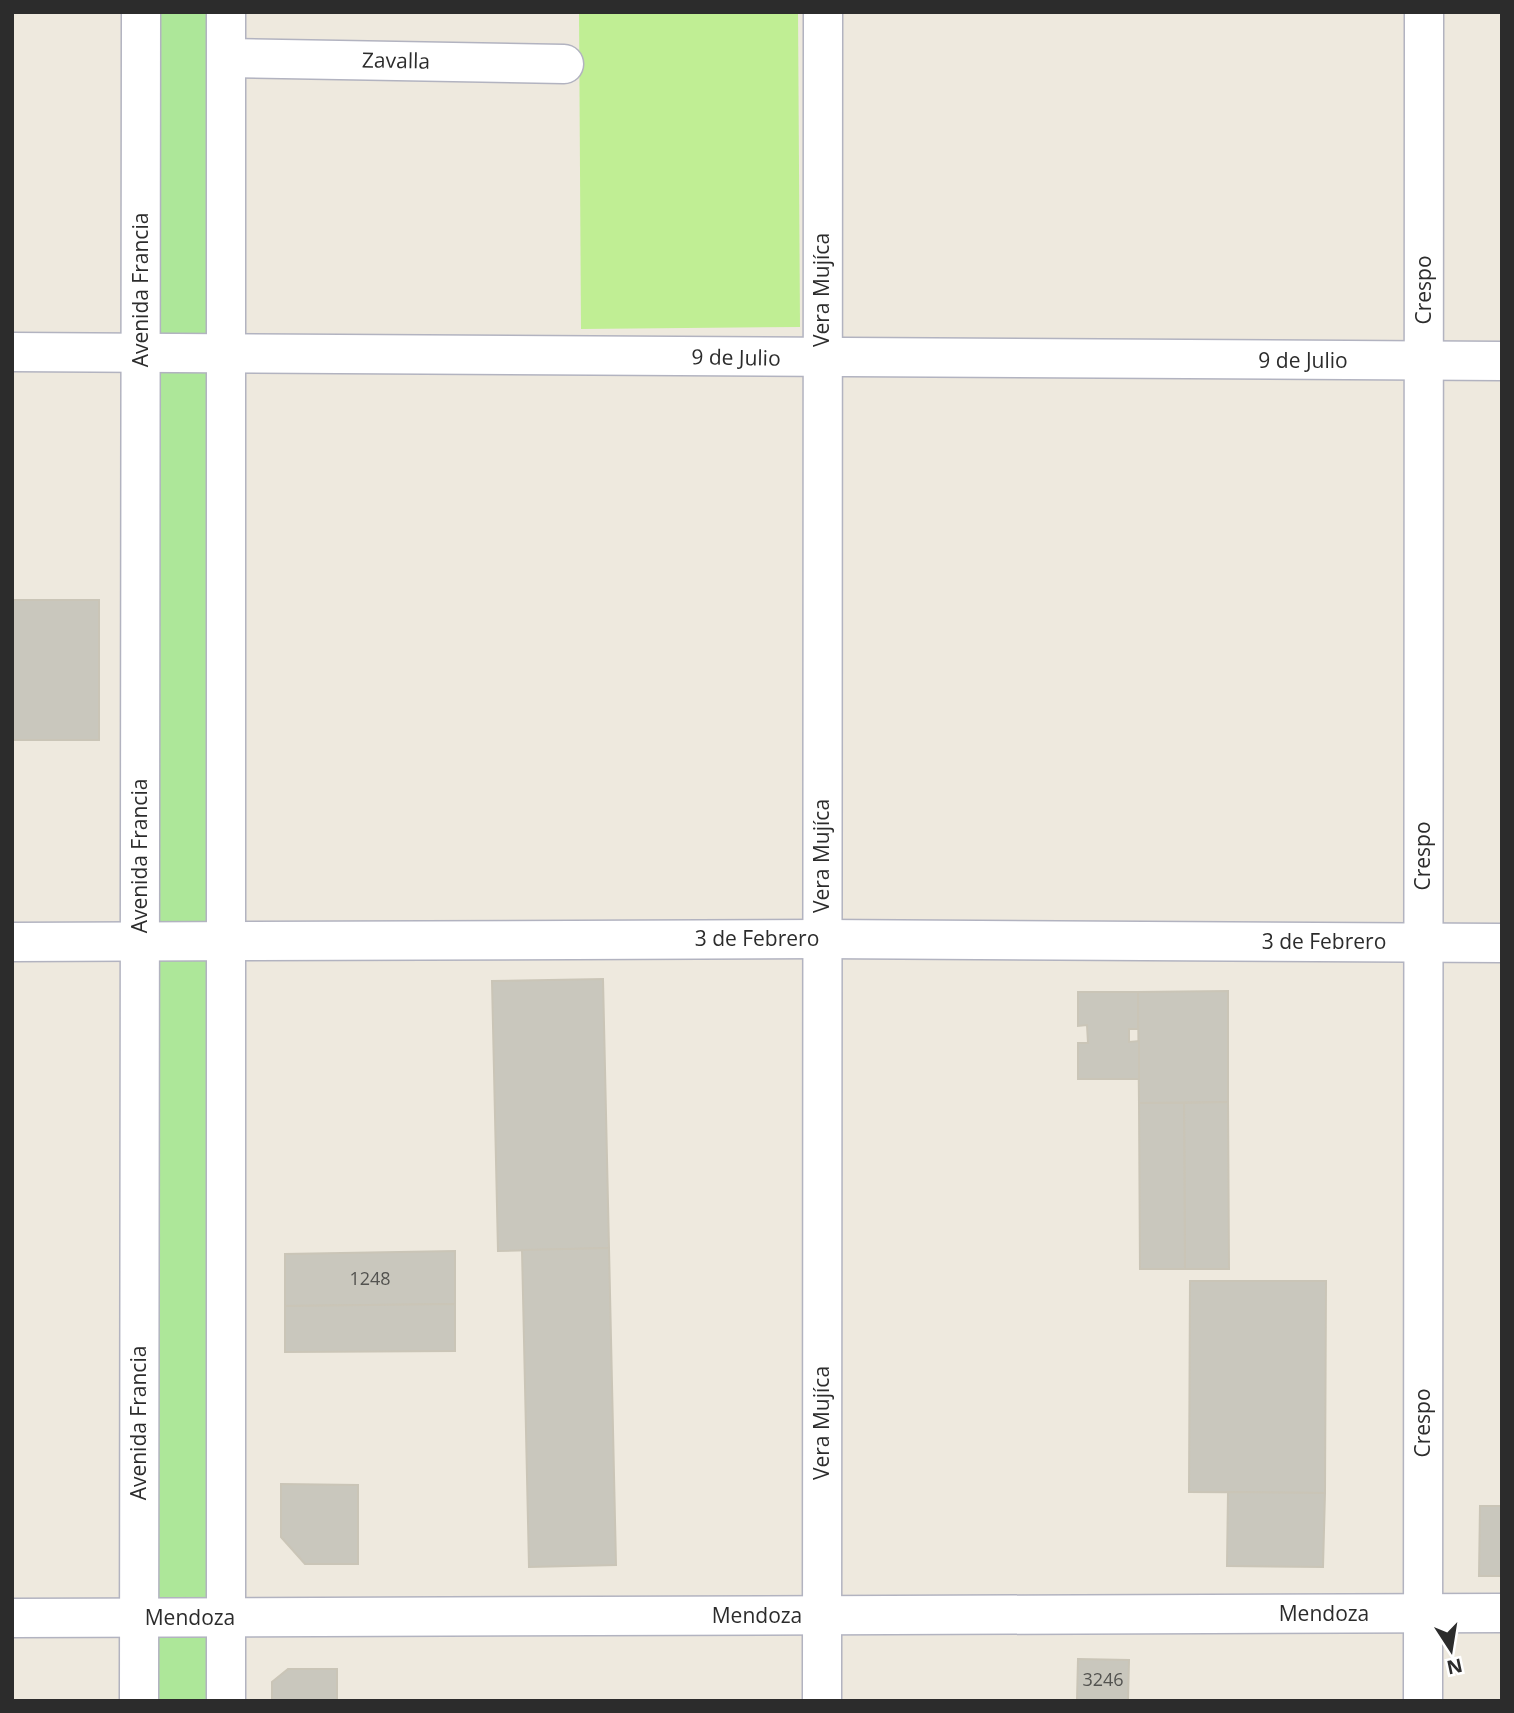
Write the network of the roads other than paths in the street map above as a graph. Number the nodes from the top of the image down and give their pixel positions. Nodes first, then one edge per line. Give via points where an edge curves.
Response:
1 (141, 12) edge
2 (226, 12) edge
3 (822, 12) edge
4 (1424, 12) edge
5 (227, 58) junction
6 (565, 64) dead end
7 (12, 352) edge
8 (141, 352) junction
9 (226, 352) junction
10 (822, 359) junction
11 (1424, 361) junction
12 (1502, 361) edge
13 (822, 939) junction
14 (12, 942) edge
15 (140, 942) junction
16 (226, 942) junction
17 (1423, 943) junction
18 (1502, 943) edge
19 (1502, 1613) edge
20 (1423, 1614) junction
21 (822, 1616) junction
22 (12, 1618) edge
23 (139, 1618) junction
24 (226, 1619) junction
25 (139, 1701) edge
26 (226, 1701) edge
27 (822, 1701) edge
28 (1423, 1701) edge

1 - 8 street, Avenida Francia
2 - 5 street
3 - 10 street, Vera Mujíca
4 - 11 street, Crespo
5 - 6 street, Zavalla
5 - 9 street
7 - 8 street, 9 de Julio
8 - 9 street, 9 de Julio
8 - 15 street, Avenida Francia
9 - 10 street, 9 de Julio
9 - 16 street
10 - 11 street, 9 de Julio
10 - 13 street, Vera Mujíca
11 - 12 street, 9 de Julio
11 - 17 street, Crespo
13 - 16 street, 3 de Febrero
13 - 17 street, 3 de Febrero
13 - 21 street, Vera Mujíca
14 - 15 street, 3 de Febrero
15 - 16 street, 3 de Febrero
15 - 23 street, Avenida Francia
16 - 24 street
17 - 18 street, 3 de Febrero
17 - 20 street, Crespo
19 - 20 street, Mendoza
20 - 21 street, Mendoza
20 - 28 street, Crespo
21 - 24 street, Mendoza
21 - 27 street, Vera Mujíca
22 - 23 street, Mendoza
23 - 24 street, Mendoza
23 - 25 street, Avenida Francia
24 - 26 street

